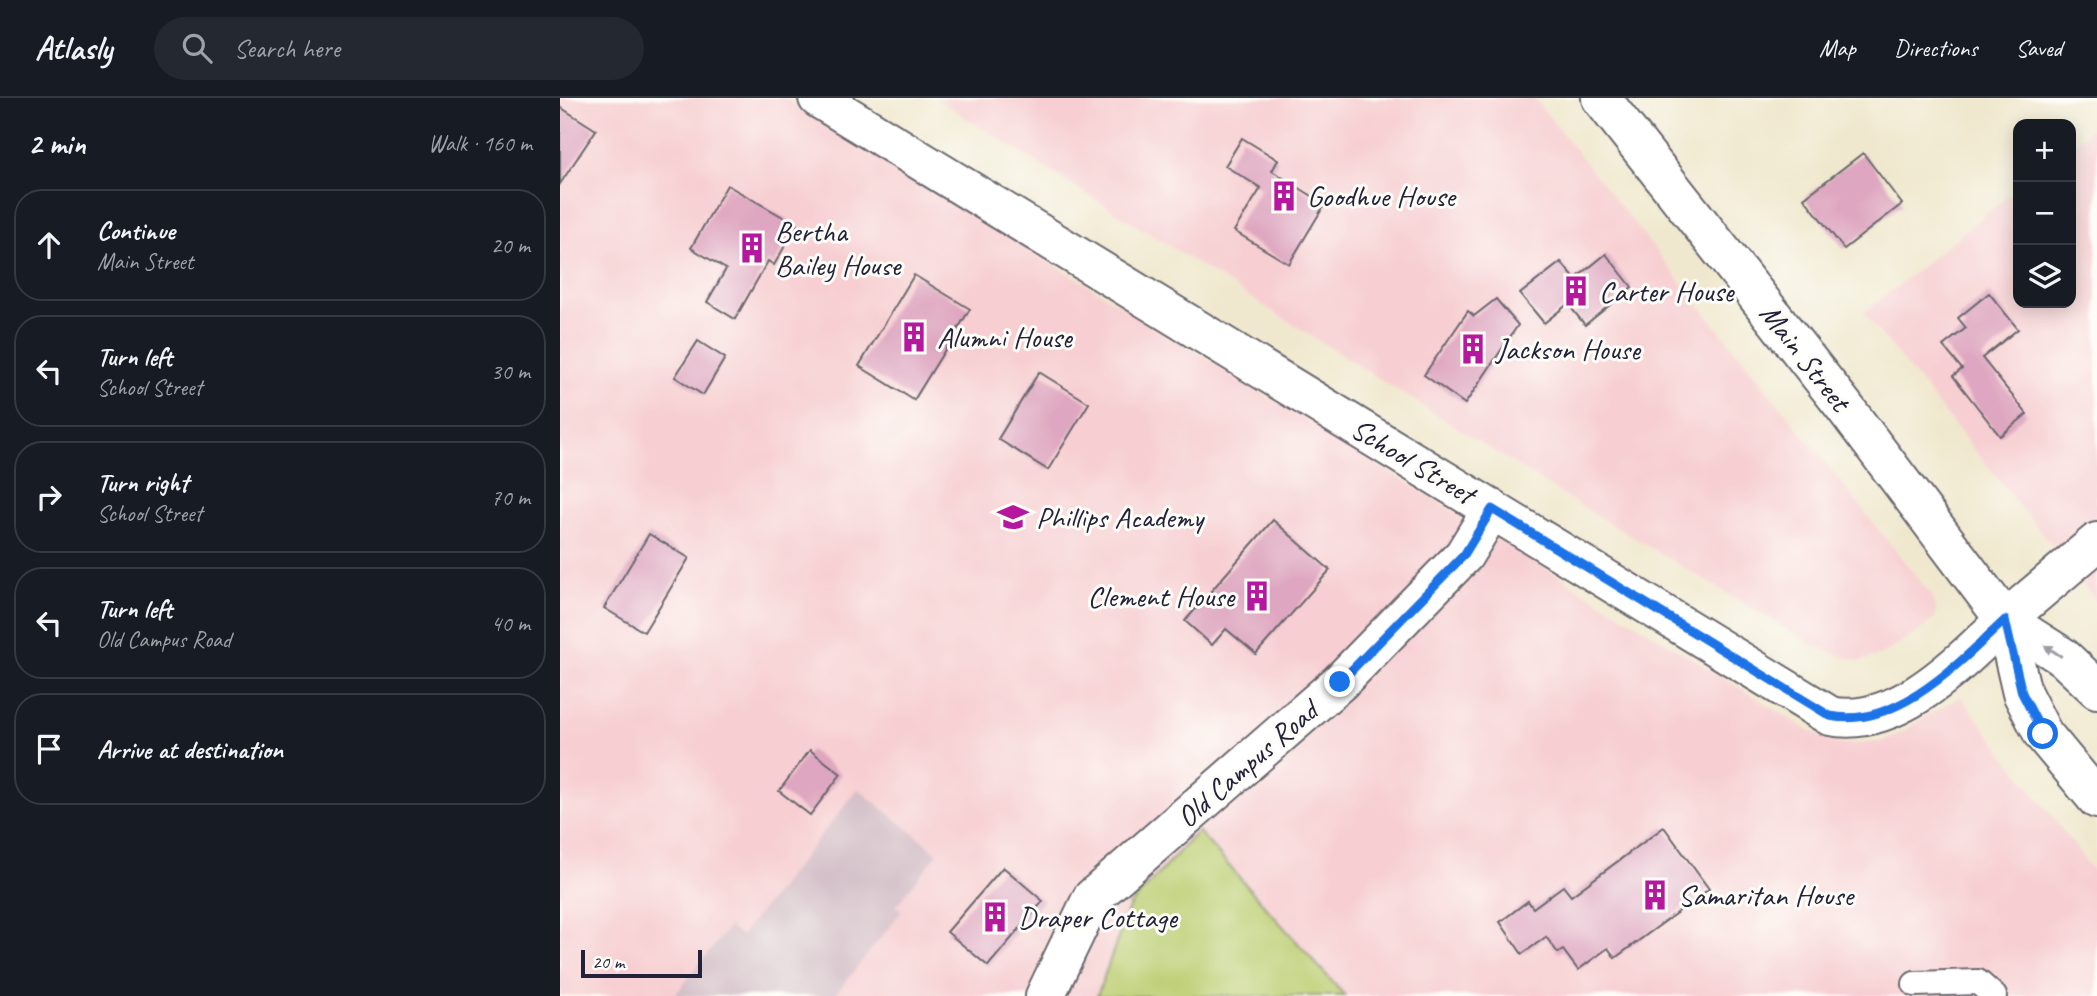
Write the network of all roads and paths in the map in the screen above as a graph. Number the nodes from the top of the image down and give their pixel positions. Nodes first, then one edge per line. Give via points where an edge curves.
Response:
1 (818, 98) edge
2 (1601, 98) edge
3 (1492, 509) junction
4 (2097, 541) edge
5 (2005, 620) junction
6 (2097, 689) edge
7 (2097, 799) edge
8 (1915, 984) dead end
9 (1045, 996) edge
10 (1994, 996) edge

1 - 3 main road, School Street
2 - 5 main road, Main Street
3 - 5 main road, School Street via 1817,710 1847,720 1889,709 1920,693
3 - 9 main road, Old Campus Road via 1464,555 1340,682 1092,898
4 - 5 main road, School Street
6 -> 5 main road, Main Street via 2063,657
5 - 7 main road, Main Street via 2027,703 2043,734
8 - 10 lane via 1978,982

